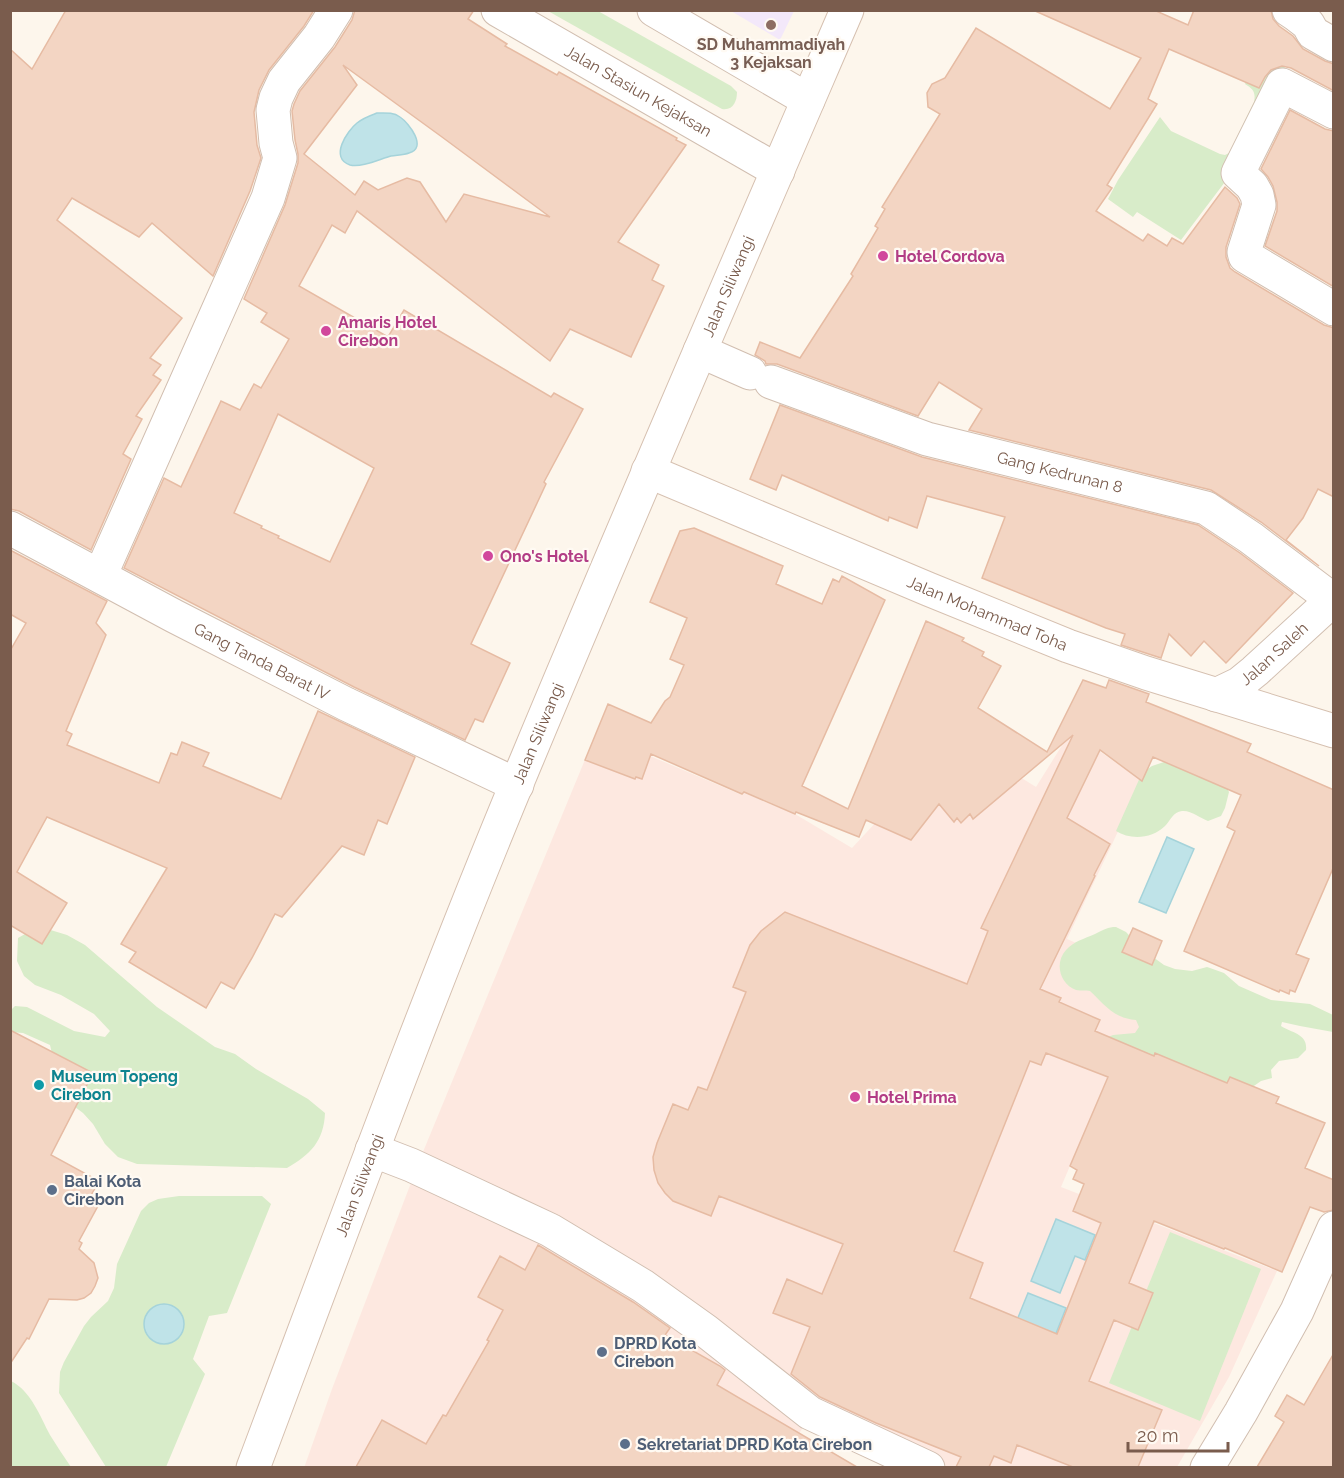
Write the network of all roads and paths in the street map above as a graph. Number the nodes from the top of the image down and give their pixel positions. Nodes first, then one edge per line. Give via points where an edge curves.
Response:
1 (336, 10) edge
2 (498, 10) edge
3 (654, 10) edge
4 (847, 10) edge
5 (1289, 10) edge
6 (1334, 45) edge
7 (808, 100) junction
8 (1334, 112) edge
9 (778, 171) junction
10 (1334, 309) edge
11 (700, 351) junction
12 (648, 471) junction
13 (10, 528) edge
14 (100, 576) junction
15 (1331, 604) edge
16 (1216, 695) junction
17 (1334, 731) edge
18 (517, 785) junction
19 (372, 1150) junction
20 (1334, 1228) edge
21 (881, 1458) edge
22 (253, 1467) edge
23 (928, 1467) edge
24 (1207, 1467) edge

1 - 14 street via 276,98 273,110 280,158 268,198
2 - 9 street, Jalan Stasiun Kejaksan
3 - 7 street
4 - 7 street, Jalan Siliwangi
5 - 6 street via 1308,24 1313,33
7 - 9 street, Jalan Siliwangi
8 - 10 street via 1282,85 1238,173 1252,186 1259,205 1245,256
9 - 11 street, Jalan Siliwangi
11 - 12 street, Jalan Siliwangi
11 - 15 street, Gang Kedrunan 8 via 927,440 1206,508 1251,538
12 - 16 street, Jalan Mohammad Toha via 1068,646
12 - 18 street, Jalan Siliwangi
13 - 14 street, Gang Tanda Barat IV
14 - 18 street, Gang Tanda Barat IV via 346,704
15 - 16 street, Jalan Saleh via 1239,684
16 - 17 street, Jalan Mohammad Toha
18 - 19 street, Jalan Siliwangi
19 - 21 street via 550,1230 643,1286 810,1413
19 - 22 street, Jalan Siliwangi
20 - 24 street via 1297,1311
21 - 23 street

